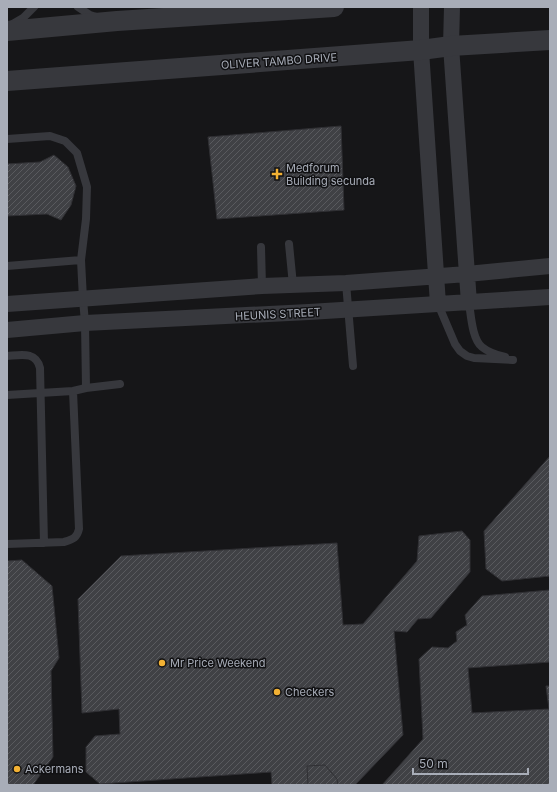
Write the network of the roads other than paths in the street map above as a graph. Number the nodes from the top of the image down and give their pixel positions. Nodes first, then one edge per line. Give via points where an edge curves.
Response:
1 (34, 7) edge
2 (78, 7) edge
3 (334, 7) edge
4 (421, 7) edge
5 (452, 7) edge
6 (117, 21) junction
7 (7, 27) edge
8 (7, 30) edge
9 (550, 40) edge
10 (451, 46) junction
11 (421, 50) junction
12 (7, 81) edge
13 (7, 139) edge
14 (289, 244) dead end
15 (261, 247) dead end
16 (81, 260) junction
17 (7, 266) edge
18 (550, 266) edge
19 (467, 274) junction
20 (436, 277) junction
21 (346, 283) junction
22 (292, 285) junction
23 (262, 286) junction
24 (550, 297) edge
25 (83, 299) junction
26 (469, 303) junction
27 (7, 304) edge
28 (438, 304) junction
29 (348, 310) junction
30 (86, 323) junction
31 (7, 330) edge
32 (7, 356) edge
33 (353, 366) dead end
34 (120, 384) dead end
35 (86, 388) junction
36 (73, 391) junction
37 (41, 393) junction
38 (7, 395) edge
39 (7, 542) edge
40 (44, 543) junction

1 - 7 lane via 23,18
2 - 6 lane via 90,15
3 - 6 street
4 - 11 street
5 - 10 street
6 - 8 street
9 - 10 street, OLIVER TAMBO DRIVE
10 - 11 street, OLIVER TAMBO DRIVE
10 - 19 street
11 - 12 street, OLIVER TAMBO DRIVE
11 - 20 street
13 - 16 lane via 50,136 65,141 77,153 87,187
14 - 22 lane
15 - 23 lane
16 - 17 lane
16 - 25 lane
18 - 19 street
19 - 20 street
19 - 26 street
20 - 21 street
20 - 28 street
21 - 22 street
21 - 29 lane
22 - 23 street
23 - 25 street
24 - 26 street, HEUNIS STREET
25 - 27 street
25 - 30 lane
26 - 28 street, HEUNIS STREET
26 - 28 lane via 474,332 481,347 513,360 474,358 460,351 454,344
28 - 29 street, HEUNIS STREET
29 - 30 street, HEUNIS STREET
29 - 33 lane
30 - 31 street, HEUNIS STREET
30 - 35 lane
32 - 37 lane via 30,356 37,360 40,368
34 - 35 lane
35 - 36 lane
36 - 37 lane
36 - 40 lane via 79,529 76,537 71,540
37 - 38 lane
37 - 40 lane
39 - 40 lane

